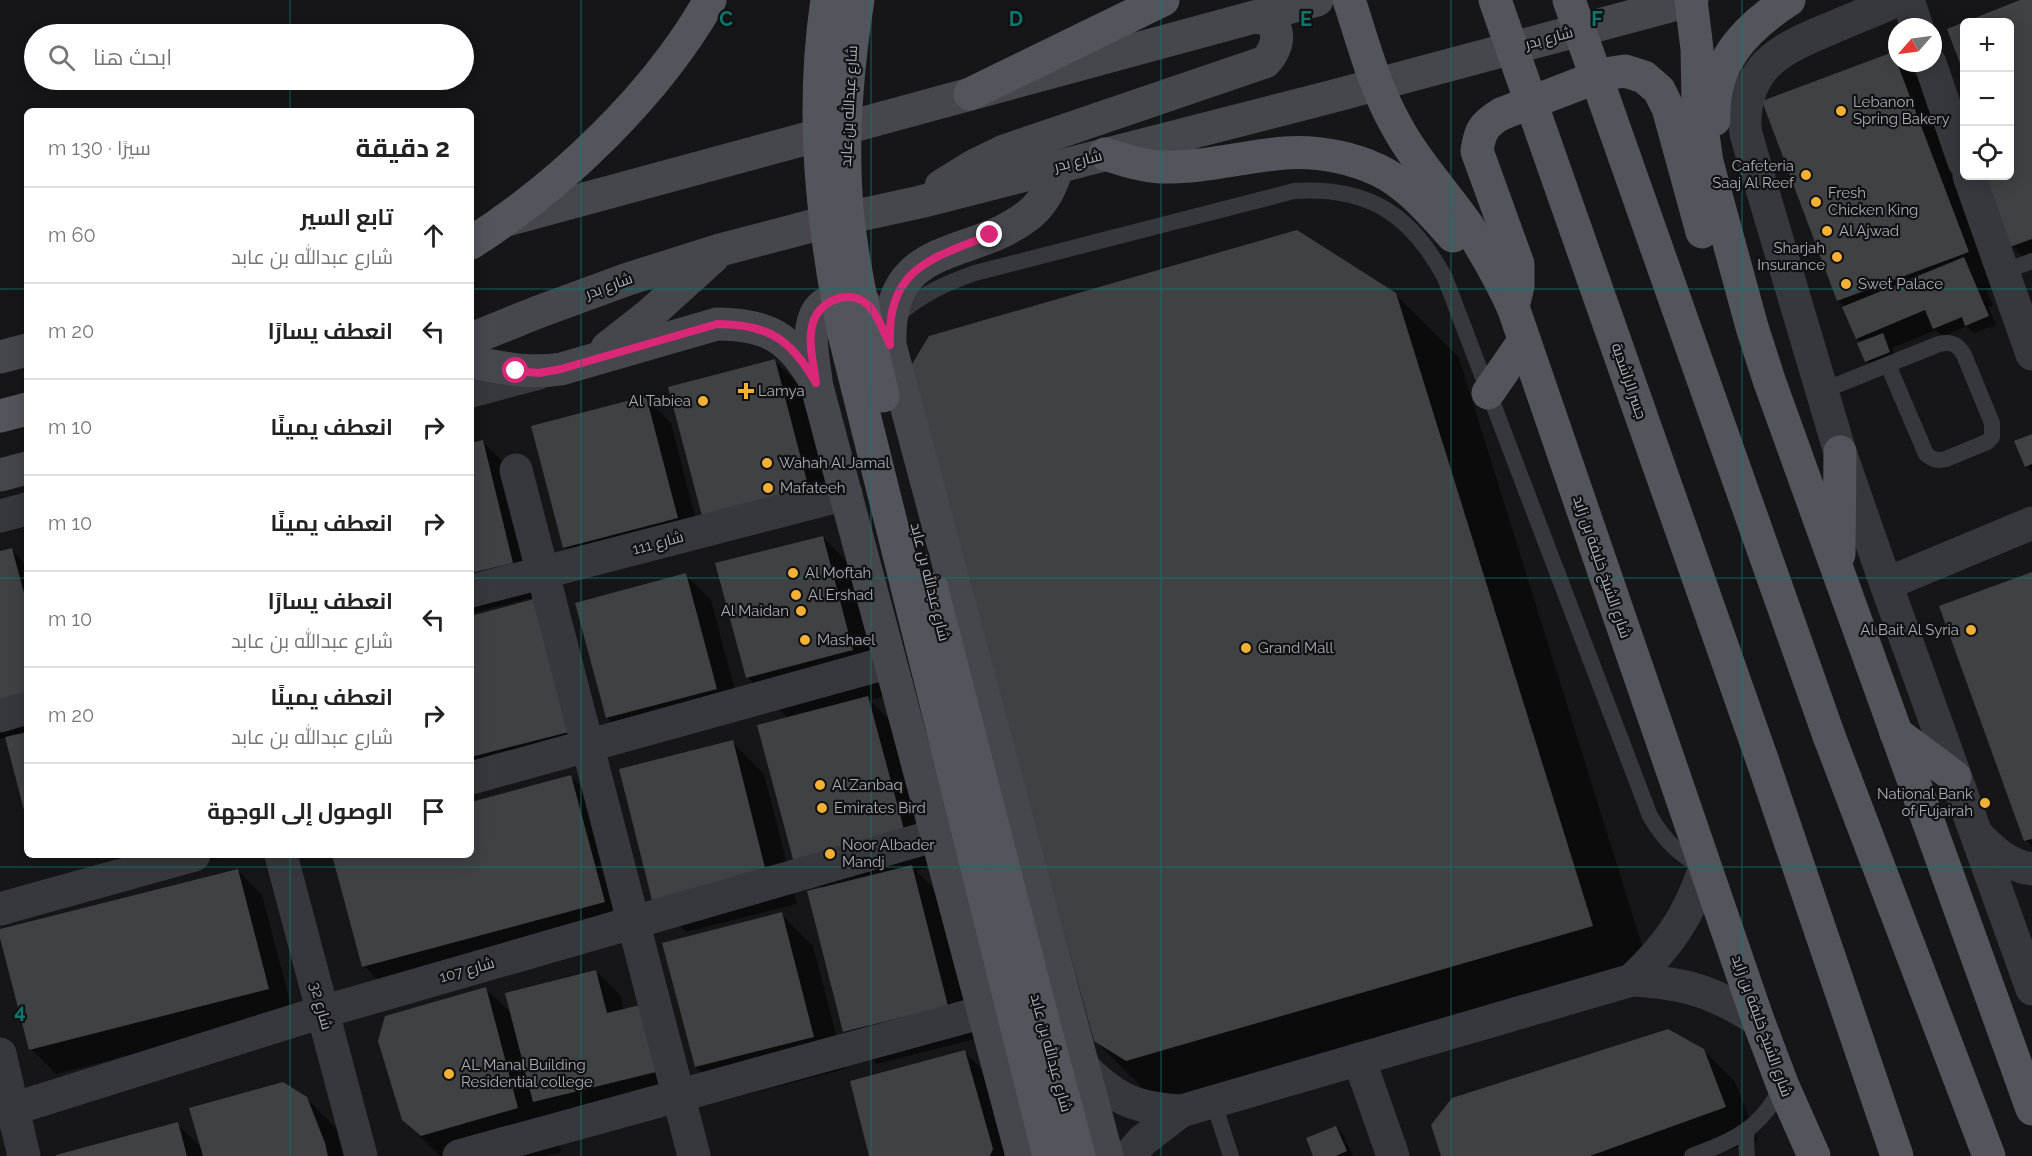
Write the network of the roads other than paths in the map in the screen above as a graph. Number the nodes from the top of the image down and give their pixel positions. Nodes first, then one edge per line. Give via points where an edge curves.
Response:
1 (711, 0) edge
2 (828, 0) edge
3 (858, 0) edge
4 (1163, 0) edge
5 (1317, 0) edge
6 (1349, 0) edge
7 (1496, 0) edge
8 (1569, 0) edge
9 (1691, 0) edge
10 (1789, 0) edge
11 (1898, 0) edge
12 (1908, 0) edge
13 (1255, 17) junction
14 (1914, 18) edge
15 (1933, 72) edge
16 (1377, 85) junction
17 (970, 94) junction
18 (1960, 148) edge
19 (1105, 154) junction
20 (1058, 166) junction
21 (1971, 180) edge
22 (920, 202) junction
23 (474, 228) edge
24 (474, 241) edge
25 (720, 250) junction
26 (2018, 267) edge
27 (1510, 302) junction
28 (1752, 327) junction
29 (890, 333) junction
30 (474, 338) edge
31 (1524, 341) junction
32 (24, 351) edge
33 (2032, 354) edge
34 (0, 357) edge
35 (581, 362) junction
36 (474, 363) edge
37 (1888, 365) junction
38 (539, 373) junction
39 (1769, 380) junction
40 (816, 383) junction
41 (474, 390) edge
42 (1822, 391) junction
43 (1488, 393) junction
44 (24, 410) edge
45 (0, 416) edge
46 (1840, 452) junction
47 (24, 469) edge
48 (516, 470) dead end
49 (0, 475) edge
50 (846, 494) junction
51 (24, 510) edge
52 (0, 516) edge
53 (2032, 523) edge
54 (543, 573) junction
55 (1839, 574) junction
56 (1886, 584) junction
57 (474, 590) edge
58 (890, 662) junction
59 (24, 709) edge
60 (0, 716) edge
61 (1896, 733) junction
62 (588, 746) junction
63 (474, 777) edge
64 (1955, 777) junction
65 (1975, 833) junction
66 (937, 835) junction
67 (183, 858) edge
68 (282, 858) edge
69 (1705, 868) junction
70 (2032, 869) edge
71 (0, 909) edge
72 (634, 922) junction
73 (1632, 980) junction
74 (2032, 989) edge
75 (983, 1011) junction
76 (322, 1012) junction
77 (1758, 1020) junction
78 (1029, 1021) junction
79 (0, 1054) edge
80 (1359, 1059) junction
81 (1083, 1067) junction
82 (1783, 1086) junction
83 (679, 1095) junction
84 (1214, 1101) junction
85 (2032, 1109) edge
86 (6, 1111) edge
87 (1181, 1111) junction
88 (1747, 1131) junction
89 (24, 1156) edge
90 (361, 1156) edge
91 (459, 1156) edge
92 (694, 1156) edge
93 (1022, 1156) edge
94 (1049, 1156) edge
95 (1079, 1156) edge
96 (1107, 1156) edge
97 (1129, 1156) edge
98 (1231, 1156) edge
99 (1393, 1156) edge
100 (1694, 1156) edge
101 (1747, 1156) edge
102 (1814, 1156) edge
103 (1897, 1156) edge
104 (1989, 1156) edge

1 - 24 main road, bridge via 674,54 590,149 543,191
2 - 78 main road, شارع عبدالله بن عابد, bridge via 821,40 819,158 844,334
3 - 78 main road, شارع عبدالله بن عابد, bridge via 845,122 853,253 882,396
4 - 17 main road
5 - 13 main road
6 - 16 main road, شارع الشيخ خليفة بن زايد
7 - 103 main road, جسر الراشدية, bridge
8 - 104 main road, bridge via 1829,736
9 - 16 main road, شارع بدر
9 - 28 main road via 1701,131
10 - 28 main road via 1767,14 1734,46 1715,92 1717,141 1752,274
11 - 42 street via 1775,55 1758,74 1747,97 1744,123 1749,148
12 - 14 street
13 - 17 main road
13 - 22 main road via 1265,17 1277,34 1277,45 1265,62 1005,151 946,182
15 - 18 street
16 - 19 main road, شارع بدر
16 - 27 main road, شارع الشيخ خليفة بن زايد via 1396,127 1468,227
17 - 23 main road
19 - 20 main road, شارع بدر
19 - 27 main road via 1162,167 1314,153 1344,158 1380,171 1412,192
20 - 22 main road, شارع بدر
20 - 29 main road via 1049,192 1033,212 1013,226 920,266 894,301
21 - 26 street
22 - 25 main road, شارع بدر
25 - 30 main road, شارع بدر via 628,279
25 - 35 main road via 628,334
26 - 33 street
27 - 31 main road, شارع الشيخ خليفة بن زايد
27 - 39 main road via 1518,286 1518,264 1478,151 1479,135 1487,123 1501,114 1605,74 1624,71 1644,77 1659,90 1668,108 1730,322
28 - 39 main road
29 - 40 main road, شارع عبدالله بن عابد via 868,306 856,298 841,297 827,302 811,327
29 - 43 lane via 908,306 951,281 1269,197 1320,189 1372,202 1416,232 1445,278
29 - 81 main road, شارع عبدالله بن عابد
31 - 43 main road
31 - 69 main road, شارع الشيخ خليفة بن زايد
32 - 34 main road
35 - 38 main road
35 - 40 main road via 717,324 742,324 787,343 804,361
36 - 38 main road
37 - 37 lane via 1946,342 1960,348 1992,423 1992,437 1946,459 1932,459 1926,454
37 - 42 lane
38 - 41 street
39 - 55 main road
40 - 50 main road
42 - 46 street
43 - 69 lane via 1650,816 1673,847
44 - 45 main road
46 - 55 main road
46 - 56 street
47 - 49 main road
48 - 54 street
50 - 54 street, شارع 111
50 - 58 main road
51 - 52 street
53 - 56 street
54 - 57 street, شارع 111
54 - 62 street
55 - 61 main road
56 - 64 street
58 - 62 street
58 - 66 main road
59 - 60 street
61 - 64 main road
61 - 85 main road
62 - 63 street
62 - 72 street
64 - 65 street
65 - 70 street via 1995,854
65 - 74 street
66 - 72 street, شارع 107
66 - 75 main road
67 - 71 street
68 - 76 street, شارع 32
69 - 73 street via 1694,900 1677,930 1657,957
69 - 77 main road, شارع الشيخ خليفة بن زايد
72 - 76 street, شارع 107
72 - 83 street
73 - 77 street via 1698,989
73 - 80 street
75 - 83 street
75 - 93 main road
76 - 86 street, شارع 107
76 - 90 street, شارع 32
77 - 82 main road, شارع الشيخ خليفة بن زايد
78 - 94 main road, شارع عبدالله بن عابد
78 - 95 main road, شارع عبدالله بن عابد
79 - 86 street
80 - 84 street
80 - 99 street
81 - 87 street via 1103,1087 1126,1101 1153,1109
81 - 96 main road, شارع عبدالله بن عابد
82 - 88 lane via 1774,1103
82 - 102 main road, شارع الشيخ خليفة بن زايد
83 - 91 street
83 - 92 street
84 - 87 street
84 - 98 lane
86 - 89 street
87 - 97 street
88 - 100 lane
88 - 101 lane

